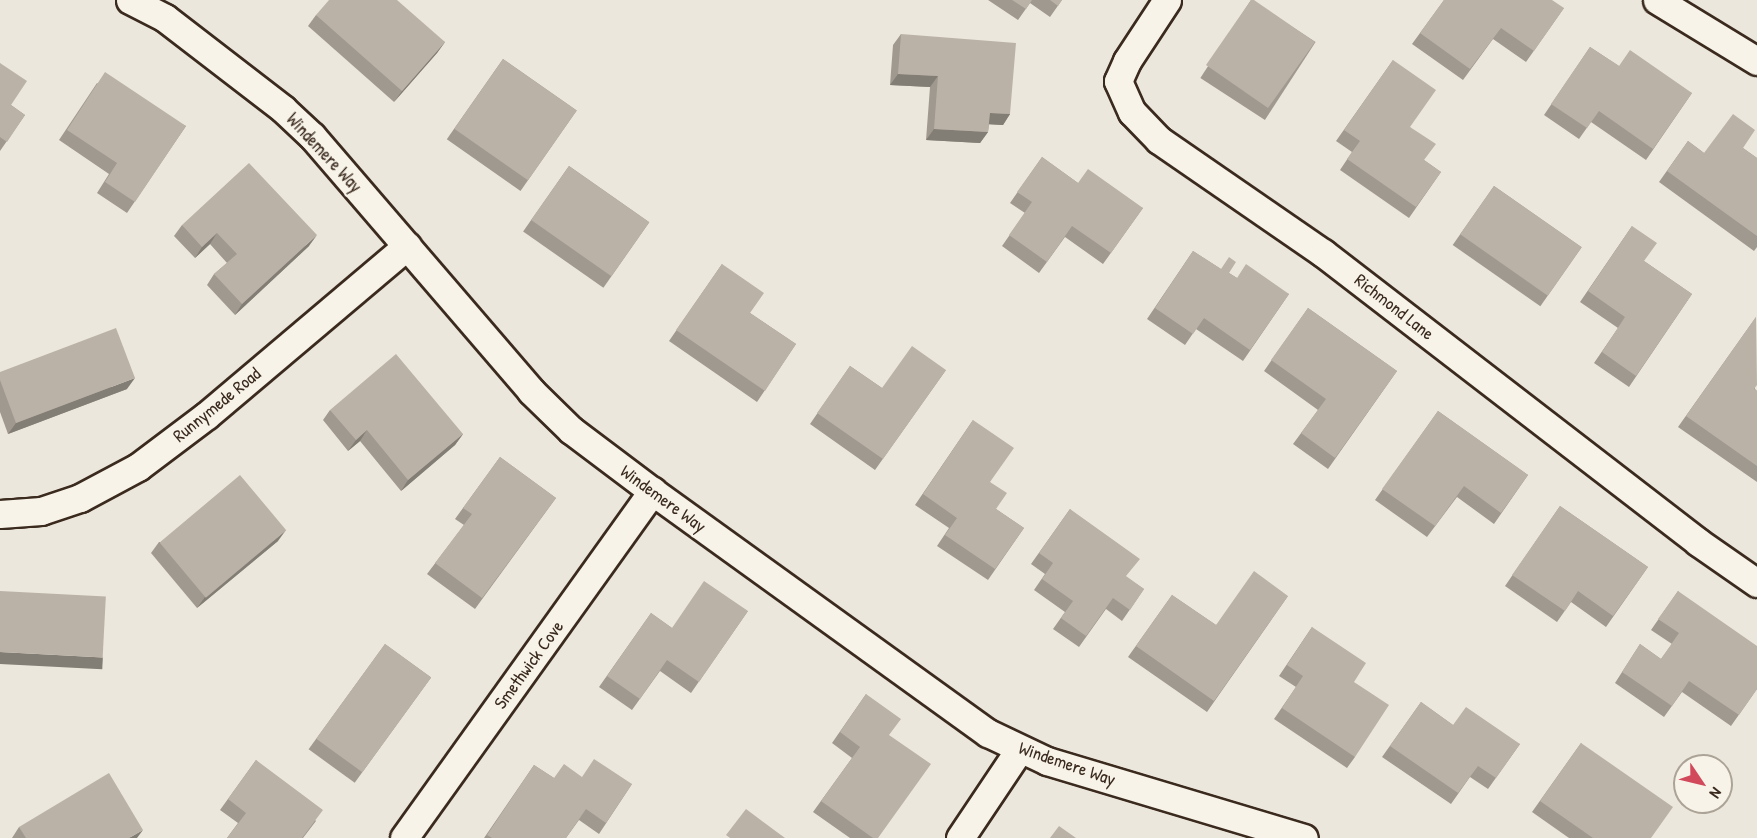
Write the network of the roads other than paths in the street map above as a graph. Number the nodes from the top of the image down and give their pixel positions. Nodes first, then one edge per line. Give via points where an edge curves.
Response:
1 (130, 0) edge
2 (1167, 0) edge
3 (1657, 0) edge
4 (1757, 61) edge
5 (406, 246) junction
6 (652, 491) junction
7 (0, 514) edge
8 (1757, 583) edge
9 (1019, 750) junction
10 (404, 838) edge
11 (960, 838) edge
12 (1304, 838) edge

1 - 5 street, Windemere Way via 165,18 283,109 312,136
2 - 8 street, Richmond Lane via 1118,81 1132,112 1152,133 1323,253 1698,542
3 - 4 street
5 - 6 street, Windemere Way via 531,391 572,430
5 - 7 street, Runnymede Road via 207,415 138,467 80,498 40,511
6 - 9 street, Windemere Way via 988,733
6 - 10 street, Smethwick Cove
9 - 11 street
9 - 12 street, Windemere Way

